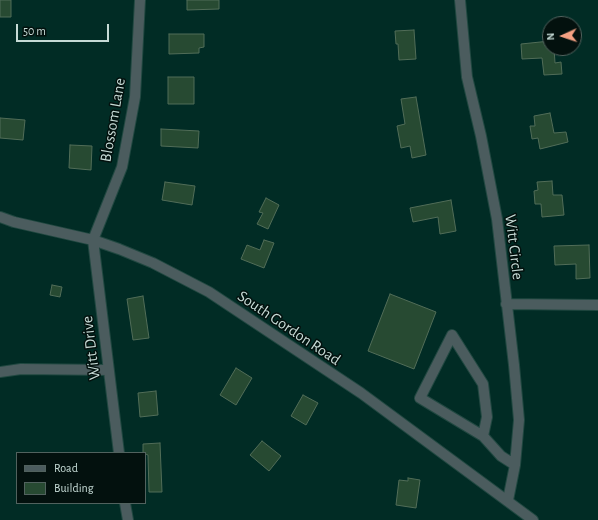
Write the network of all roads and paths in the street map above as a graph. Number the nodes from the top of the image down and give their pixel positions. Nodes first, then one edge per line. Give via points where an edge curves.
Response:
1 (140, 0) edge
2 (460, 0) edge
3 (0, 217) edge
4 (93, 240) junction
5 (506, 304) junction
6 (598, 305) edge
7 (108, 370) junction
8 (0, 372) edge
9 (483, 436) junction
10 (119, 452) edge
11 (514, 465) junction
12 (508, 500) junction
13 (126, 504) edge
14 (128, 520) edge
15 (533, 520) edge

1 - 4 street, Blossom Lane via 135,97 122,167
2 - 5 street, Witt Circle via 467,77 496,219
3 - 4 street, South Gordon Road
4 - 7 street, Witt Drive
4 - 12 street, South Gordon Road via 153,263 208,292 361,393
5 - 6 street
5 - 11 street, Witt Circle via 519,420
7 - 8 street via 21,369
7 - 10 street, Witt Drive
9 - 9 street via 420,398 452,335 483,384 487,417
9 - 11 street via 501,456
11 - 12 street, Witt Circle
12 - 15 street, South Gordon Road
13 - 14 street

